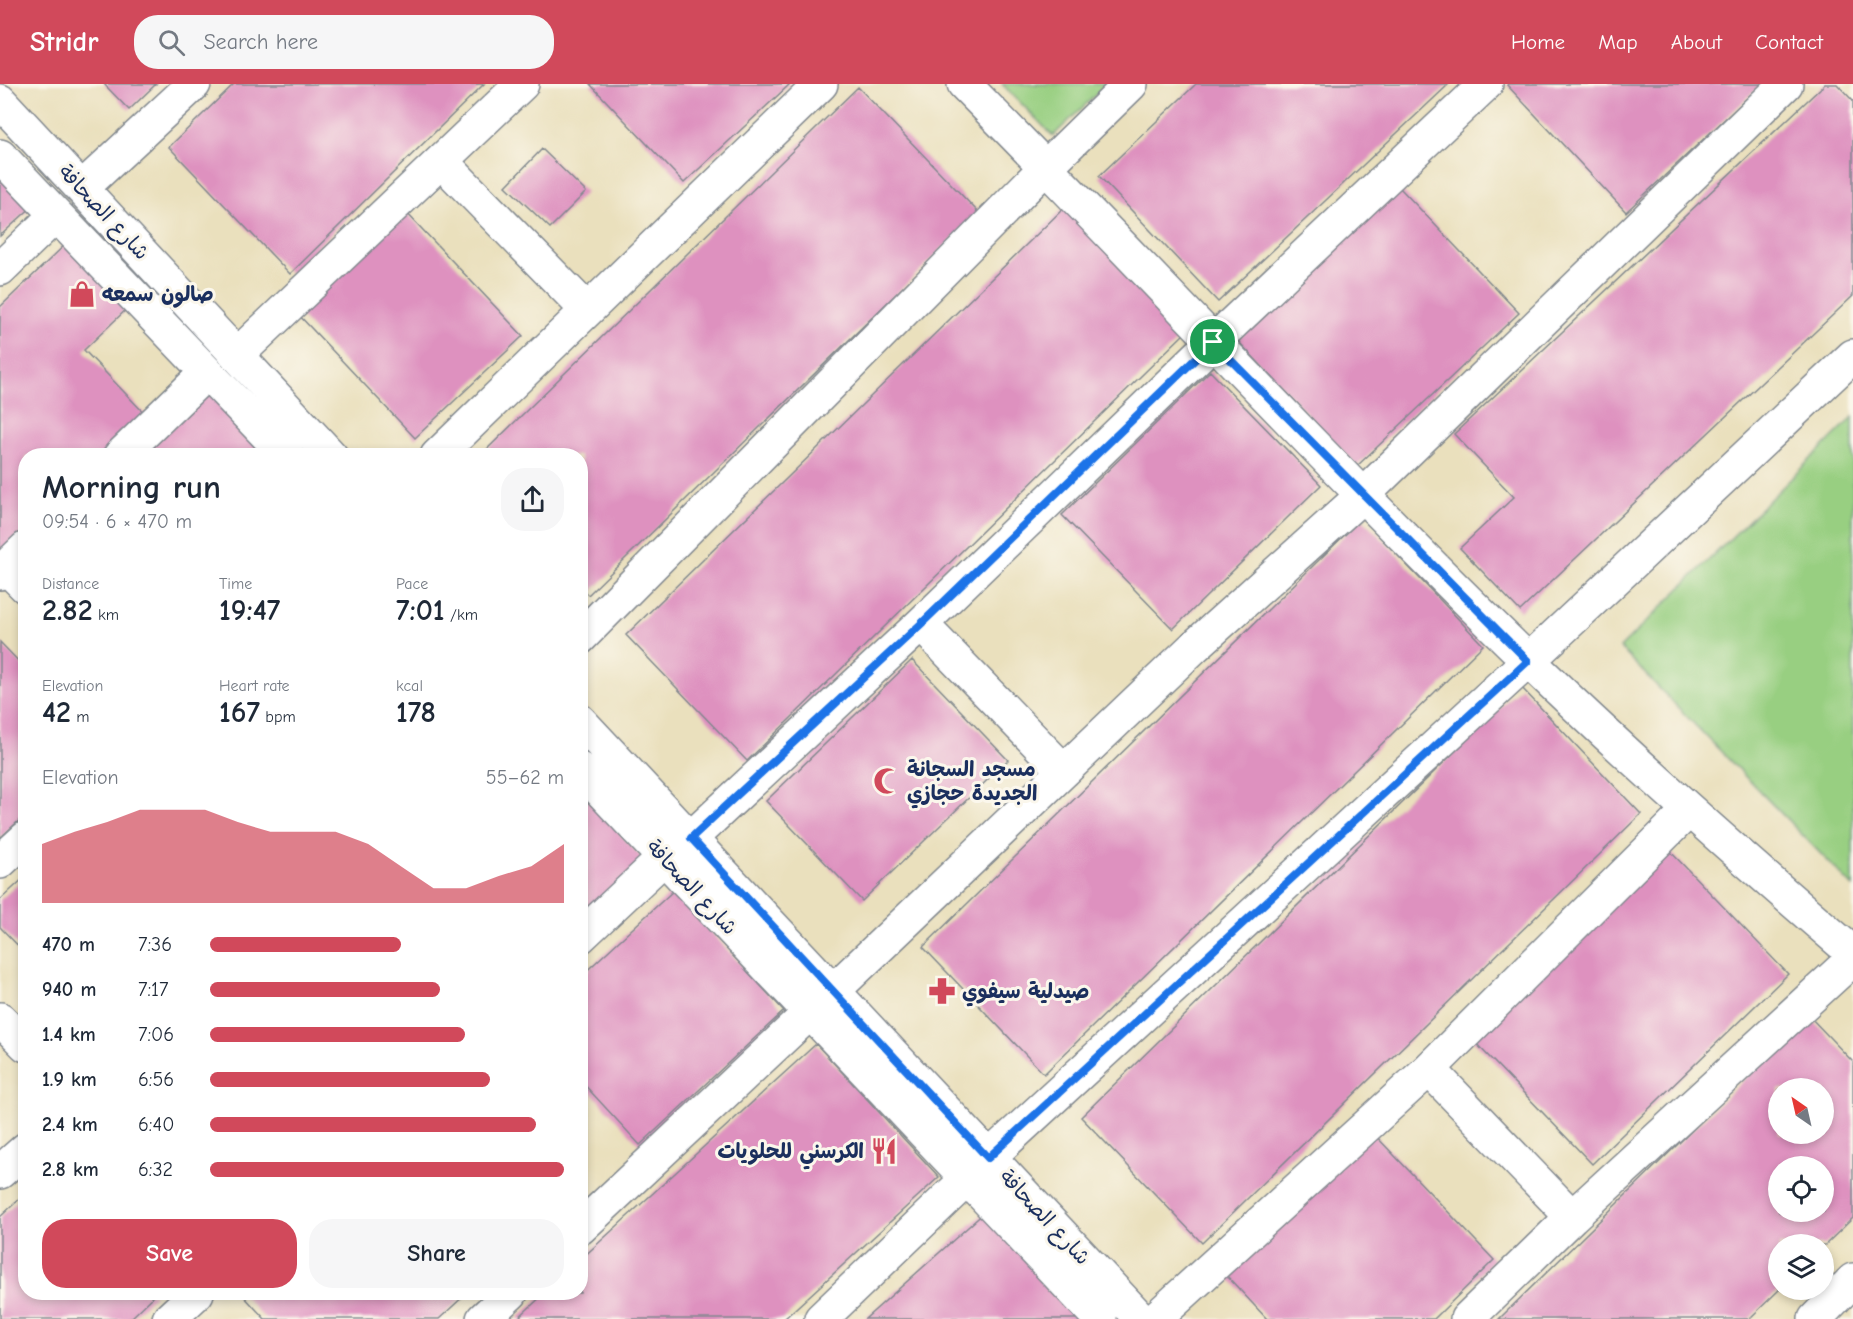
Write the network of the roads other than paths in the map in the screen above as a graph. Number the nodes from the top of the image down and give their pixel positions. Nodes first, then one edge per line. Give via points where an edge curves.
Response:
1 (194, 84) edge
2 (522, 84) edge
3 (821, 84) edge
4 (964, 84) edge
5 (1131, 84) edge
6 (1486, 84) edge
7 (1786, 84) edge
8 (0, 100) edge
9 (0, 156) edge
10 (442, 162) junction
11 (1046, 167) junction
12 (82, 188) junction
13 (56, 215) junction
14 (0, 269) edge
15 (587, 310) junction
16 (1213, 342) junction
17 (237, 355) junction
18 (1853, 356) edge
19 (206, 373) junction
20 (128, 448) edge
21 (279, 448) edge
22 (324, 448) edge
23 (445, 448) edge
24 (1363, 495) junction
25 (921, 624) junction
26 (588, 630) edge
27 (1528, 661) junction
28 (588, 729) edge
29 (1064, 771) junction
30 (588, 777) edge
31 (1688, 811) junction
32 (691, 838) junction
33 (18, 845) edge
34 (664, 858) junction
35 (0, 862) edge
36 (588, 929) edge
37 (1853, 953) edge
38 (1853, 959) edge
39 (822, 1001) junction
40 (0, 1019) edge
41 (18, 1036) edge
42 (1430, 1069) junction
43 (18, 1156) edge
44 (978, 1168) junction
45 (0, 1172) edge
46 (1572, 1216) junction
47 (588, 1220) edge
48 (1853, 1281) edge
49 (503, 1300) edge
50 (483, 1319) edge
51 (821, 1319) edge
52 (1100, 1319) edge
53 (1141, 1319) edge
54 (1155, 1319) edge
55 (1467, 1319) edge
56 (1815, 1319) edge

1 - 12 street
2 - 10 street
3 - 15 street
4 - 11 street
5 - 11 street
6 - 16 street
7 - 24 street
8 - 12 street, شارع الصحافة
9 - 13 street, شارع الصحافة
10 - 15 street
10 - 17 street
11 - 16 street
11 - 26 street
12 - 17 street, شارع الصحافة
13 - 14 street
13 - 19 street, شارع الصحافة
15 - 23 street
16 - 24 street
16 - 25 street
17 - 22 street, شارع الصحافة
18 - 27 street
19 - 20 street
19 - 21 street, شارع الصحافة
24 - 27 street
24 - 29 street
25 - 29 street
25 - 32 street
27 - 31 street
27 - 44 street
28 - 32 street, شارع الصحافة
29 - 39 street
30 - 34 street, شارع الصحافة
31 - 37 street
31 - 42 street
32 - 39 street, شارع الصحافة
33 - 35 street
34 - 36 street
34 - 39 street, شارع الصحافة
38 - 46 street
39 - 44 street, شارع الصحافة
39 - 47 street
40 - 41 street
42 - 46 street
42 - 54 street
43 - 45 street
44 - 51 street
44 - 52 street, شارع الصحافة
44 - 53 street, شارع الصحافة
46 - 55 street
48 - 56 street
49 - 50 street

